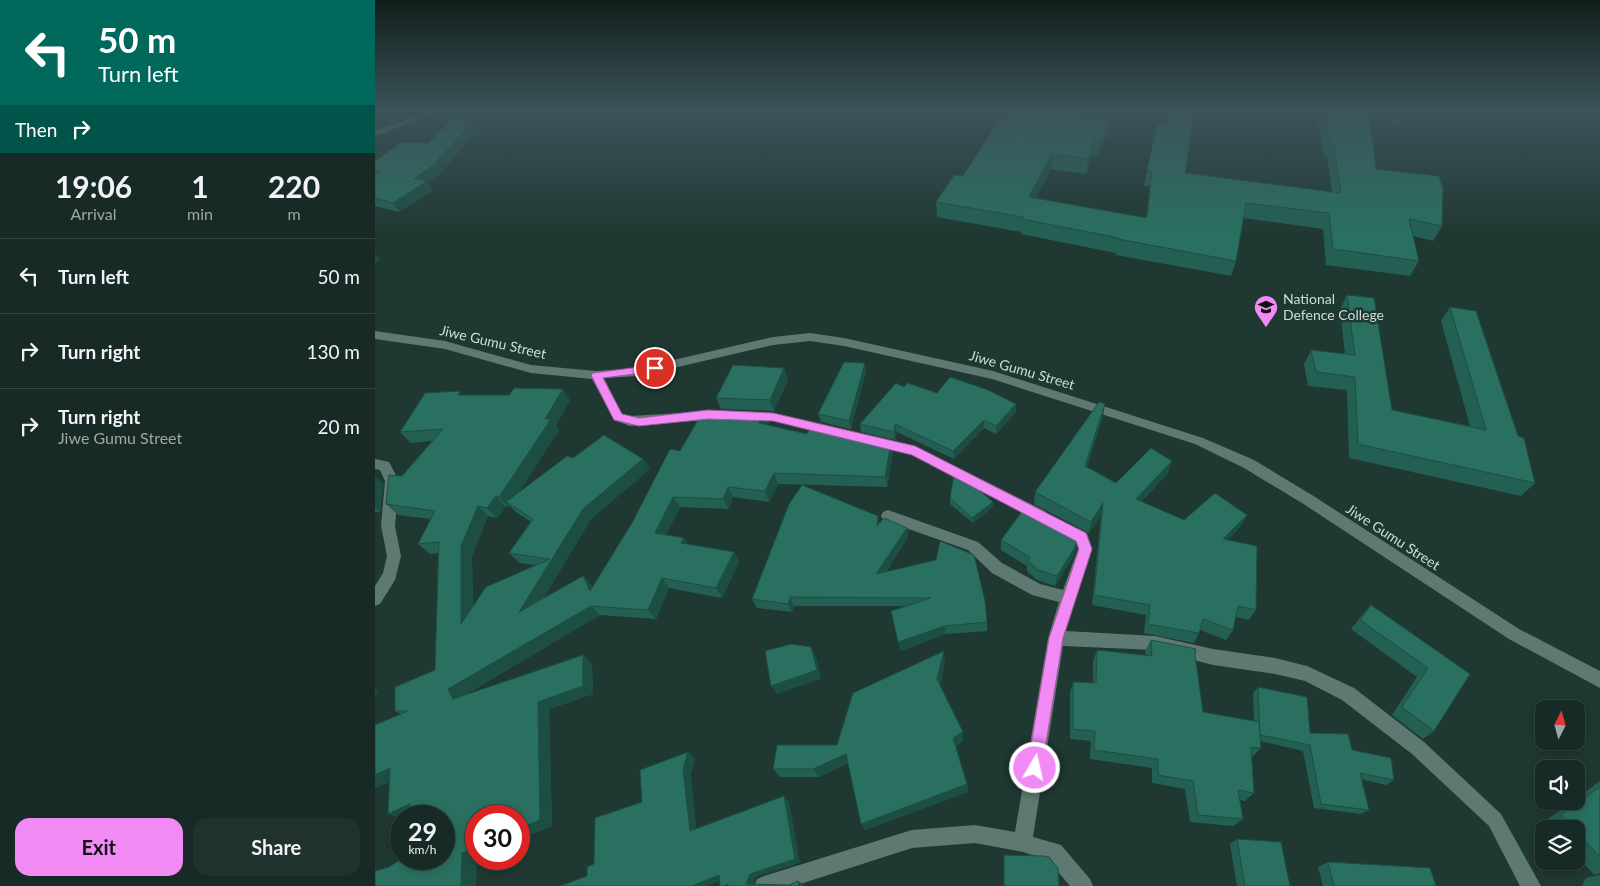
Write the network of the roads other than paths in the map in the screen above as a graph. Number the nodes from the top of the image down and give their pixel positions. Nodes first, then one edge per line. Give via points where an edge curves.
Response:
1 (375, 334) edge
2 (596, 375) junction
3 (839, 433) edge
4 (868, 440) edge
5 (375, 464) edge
6 (888, 516) dead end
7 (1068, 598) junction
8 (375, 599) edge
9 (1056, 638) junction
10 (1600, 680) edge
11 (1023, 843) junction
12 (764, 886) edge
13 (1083, 886) edge
14 (1531, 886) edge

1 - 2 street, Jiwe Gumu Street via 445,345 531,369
2 - 3 street via 618,417 630,421 708,414 773,417
2 - 10 street, Jiwe Gumu Street via 639,372 773,341 810,338 844,342 993,375 1199,441 1249,464 1514,634
4 - 7 street via 915,451 1082,537 1085,549
5 - 8 street via 384,466 392,481 388,520 394,556 390,575
6 - 7 street via 973,546 997,568 1037,590
7 - 9 street
9 - 11 street
9 - 14 street via 1155,643 1213,657 1275,666 1307,674 1348,694 1418,748 1495,820
11 - 12 street via 975,834 912,839
11 - 13 street via 1054,852

